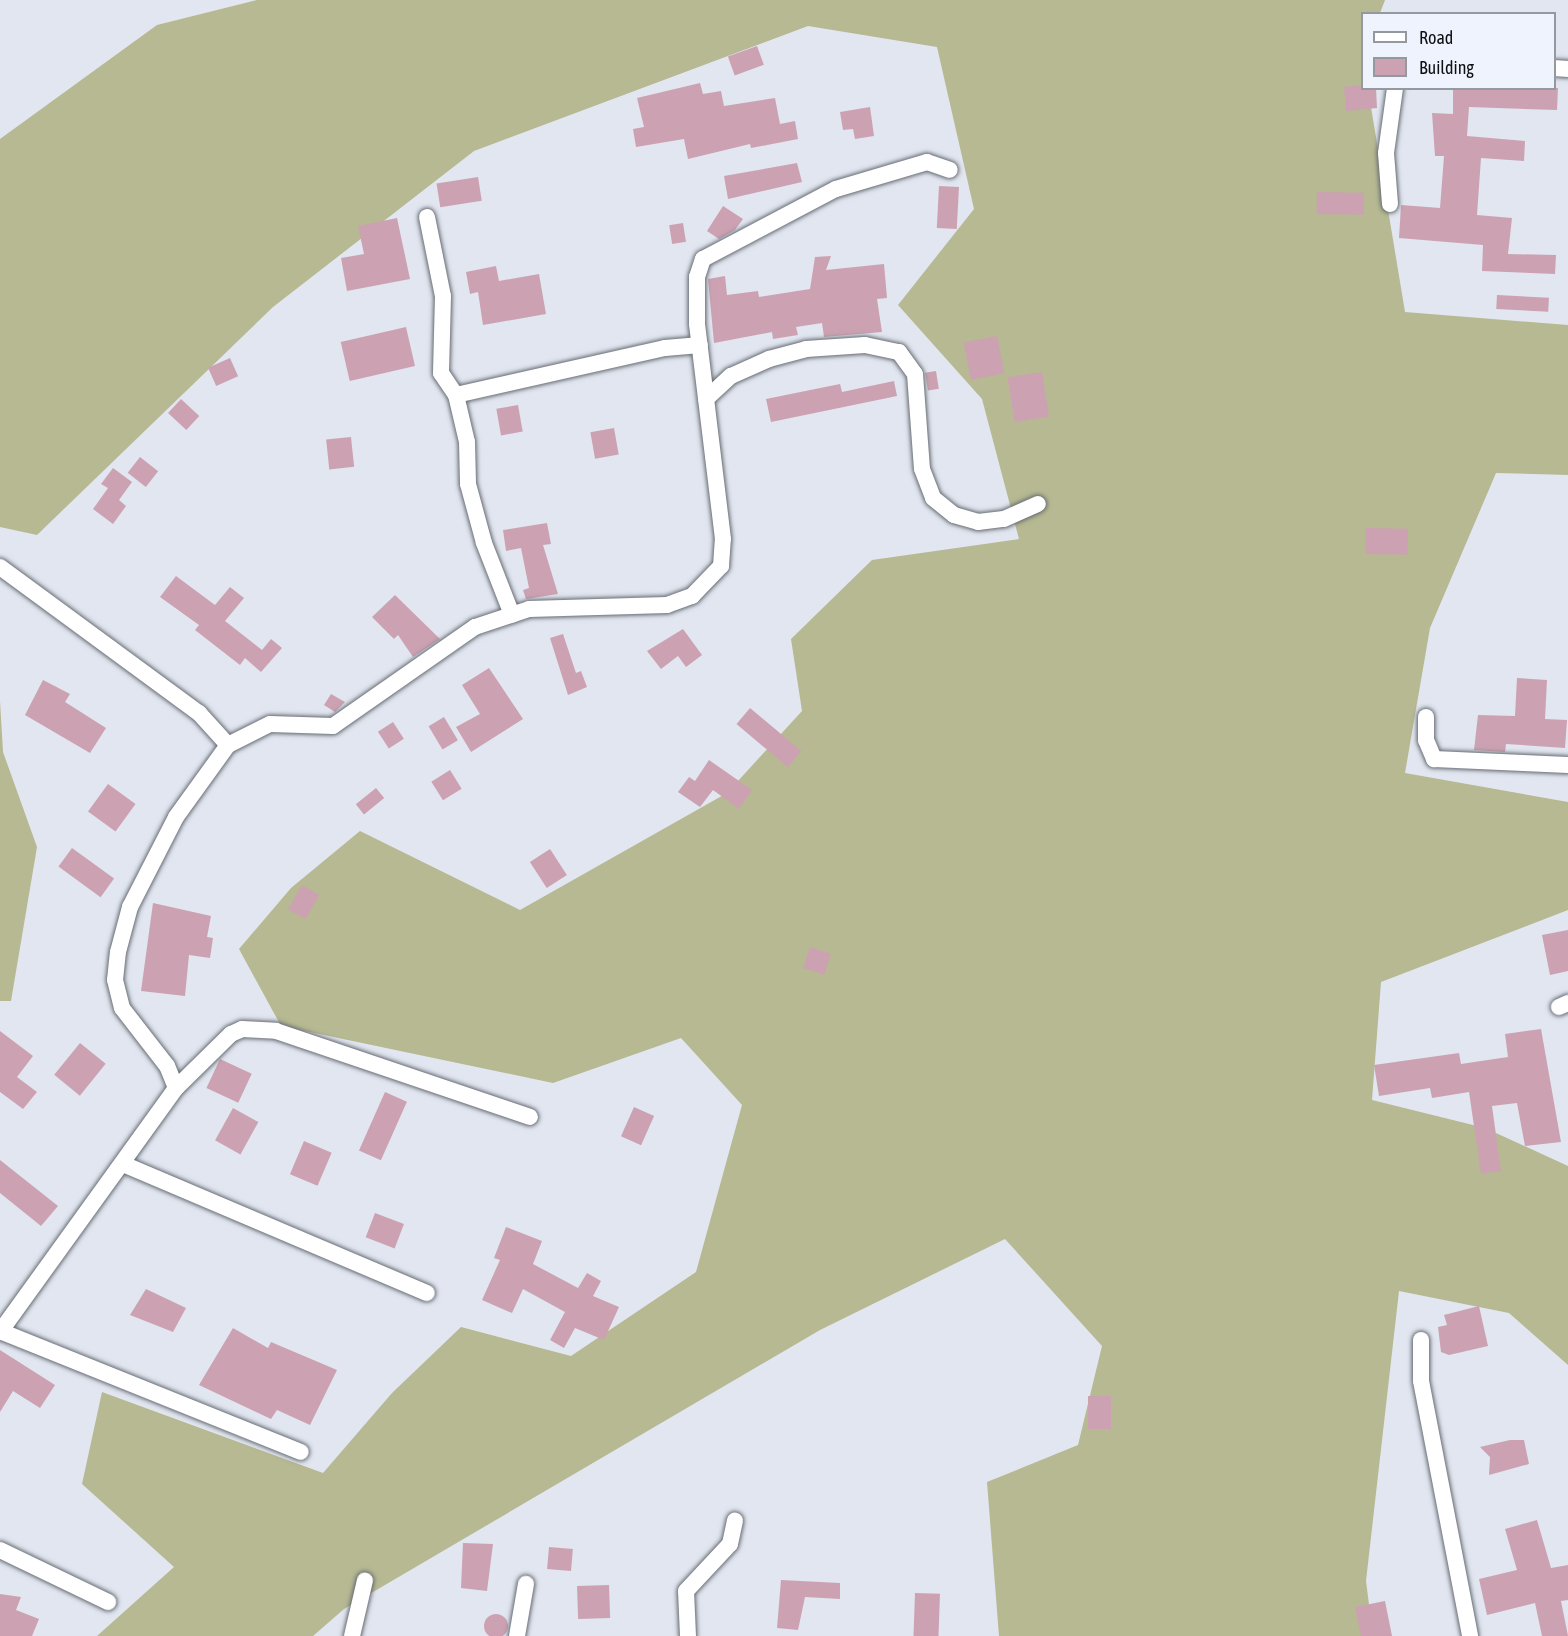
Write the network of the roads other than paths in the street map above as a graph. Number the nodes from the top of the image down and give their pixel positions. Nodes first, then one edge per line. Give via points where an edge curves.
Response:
1 (1395, 90) edge
2 (950, 170) dead end
3 (1390, 204) dead end
4 (427, 217) dead end
5 (700, 345) junction
6 (456, 395) junction
7 (706, 399) junction
8 (1038, 504) dead end
9 (0, 567) edge
10 (512, 615) junction
11 (1426, 717) dead end
12 (228, 745) junction
13 (1568, 765) edge
14 (176, 1088) junction
15 (530, 1118) dead end
16 (123, 1164) junction
17 (428, 1293) dead end
18 (0, 1331) edge
19 (1421, 1340) dead end
20 (301, 1452) dead end
21 (735, 1521) dead end
22 (0, 1550) edge
23 (365, 1580) dead end
24 (526, 1584) dead end
25 (108, 1602) dead end
26 (352, 1636) edge
27 (517, 1636) edge
28 (688, 1636) edge
29 (1470, 1636) edge

1 - 3 street via 1386,153
2 - 5 street via 927,162 836,189 717,249 703,259 697,277
4 - 6 street via 443,296 441,373
5 - 6 street via 665,348
5 - 7 street
6 - 10 street via 467,442 468,484 484,543
7 - 8 street via 732,376 769,359 853,346 895,350 906,356 915,374 922,469 933,498 954,515 978,522 1004,519
7 - 10 street via 723,539 721,566 709,582 692,596 667,605 599,604 529,609
9 - 12 street via 199,713
10 - 12 street via 476,627 333,726 270,724
11 - 13 street via 1426,740 1434,759
12 - 14 street via 176,817 130,908 118,952 115,980 122,1008 167,1066
14 - 15 street via 231,1034 276,1031
14 - 16 street
16 - 17 street
16 - 18 street
18 - 20 street
19 - 29 street via 1420,1381
21 - 28 street via 730,1544 686,1591
22 - 25 street
23 - 26 street
24 - 27 street

